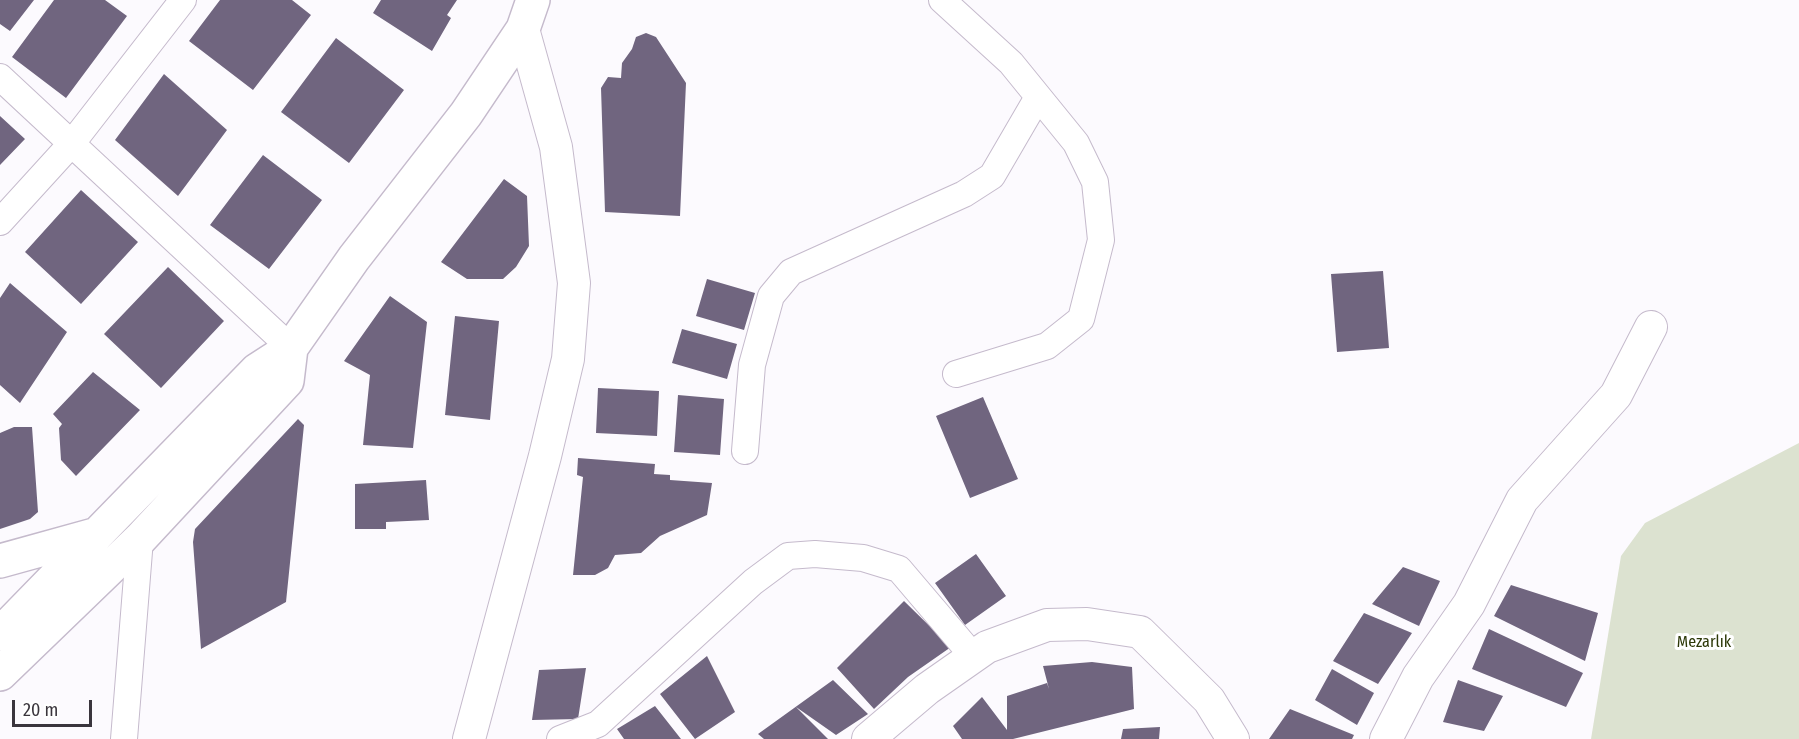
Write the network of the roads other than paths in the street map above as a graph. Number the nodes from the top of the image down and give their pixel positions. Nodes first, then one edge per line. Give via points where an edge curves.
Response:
1 (183, 0) edge
2 (942, 0) edge
3 (528, 14) edge
4 (0, 76) edge
5 (1038, 97) junction
6 (72, 143) junction
7 (0, 222) edge
8 (1651, 327) dead end
9 (291, 348) junction
10 (956, 374) dead end
11 (745, 451) dead end
12 (94, 535) junction
13 (140, 539) junction
14 (0, 561) edge
15 (0, 634) edge
16 (973, 656) junction
17 (0, 674) edge
18 (124, 739) edge
19 (469, 739) edge
20 (560, 739) edge
21 (868, 739) edge
22 (1233, 739) edge
23 (1386, 739) edge

1 - 6 street
2 - 5 street via 1011,63
3 - 9 main road via 466,114 354,258
3 - 19 street via 556,147 574,283 568,359
4 - 6 street
5 - 10 street via 1076,143 1095,182 1101,240 1081,319 1047,345
5 - 11 street via 992,176 964,194 791,272 771,296 752,365
6 - 7 street
6 - 9 street
8 - 23 street via 1616,395 1522,500 1469,604 1418,678
9 - 12 main road via 257,370
9 - 13 main road via 287,381
12 - 14 main road
12 - 15 main road
13 - 17 main road
13 - 18 street
16 - 20 street via 899,569 863,558 788,556 753,582 598,724
16 - 21 street
16 - 22 street via 987,646 1047,625 1087,624 1140,632 1209,700

